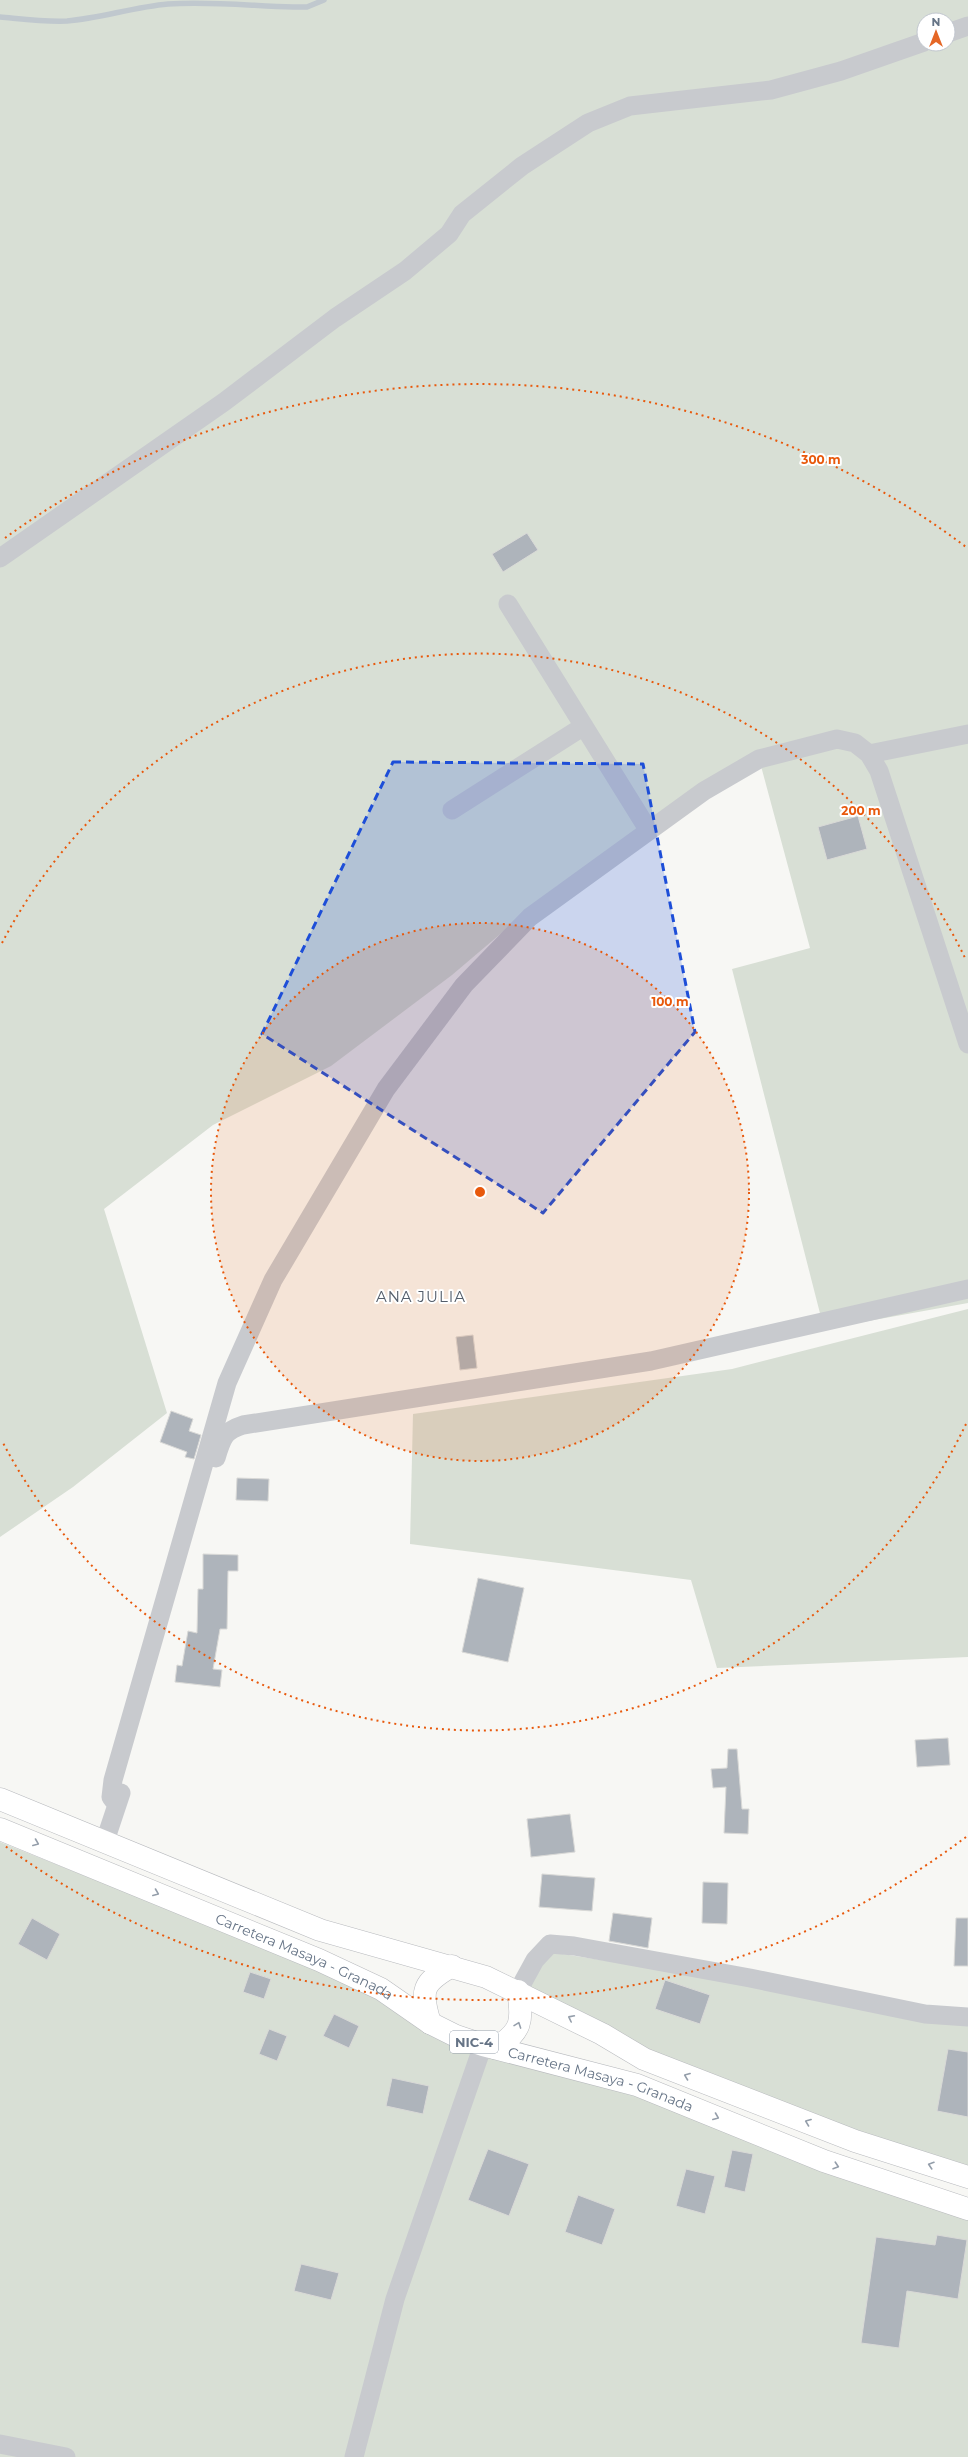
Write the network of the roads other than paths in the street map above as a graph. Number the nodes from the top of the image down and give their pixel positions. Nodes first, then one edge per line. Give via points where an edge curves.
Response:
1 (968, 26) edge
2 (956, 30) edge
3 (916, 45) edge
4 (0, 558) edge
5 (508, 604) dead end
6 (584, 726) junction
7 (968, 734) edge
8 (869, 754) junction
9 (452, 810) dead end
10 (649, 831) junction
11 (968, 1044) edge
12 (968, 1289) edge
13 (0, 1799) edge
14 (117, 1805) junction
15 (0, 1829) edge
16 (105, 1841) junction
17 (452, 1966) junction
18 (518, 1991) junction
19 (968, 2017) edge
20 (430, 2023) junction
21 (489, 2047) junction
22 (968, 2177) edge
23 (968, 2209) edge
24 (0, 2444) edge
25 (66, 2457) edge
26 (354, 2457) edge

1 - 2 street
3 - 4 street via 841,71 771,90 630,106 588,123 522,166 462,214 449,234 405,271 335,318 224,402
5 - 6 street
6 - 9 street
6 - 10 street
7 - 8 street
8 - 10 street via 855,743 838,739 759,759 704,791
8 - 11 street via 879,771
10 - 14 street via 530,917 464,985 386,1089 273,1280 227,1383 113,1780 111,1797
12 - 14 street via 651,1361 244,1424 230,1429 221,1440
13 - 16 highway, Carretera Masaya - Granada
14 - 16 street
15 -> 20 highway, Carretera Masaya - Granada / NIC-4 via 320,1960 381,1989
16 - 17 highway, Carretera Masaya - Granada via 320,1930
17 - 18 highway, Carretera Masaya - Granada
17 - 20 highway via 434,1976 425,1985 423,2001
18 - 19 street via 536,1960 550,1944 574,1946 750,1978 925,2014
21 -> 18 highway via 508,2040 518,2028 521,2013
22 -> 18 highway, Carretera Masaya - Granada via 855,2140 644,2059
20 - 21 highway, Carretera Masaya - Granada / NIC-4
21 -> 23 highway, Carretera Masaya - Granada / NIC-4 via 637,2085 824,2161
21 - 26 street via 395,2298
24 - 25 street

